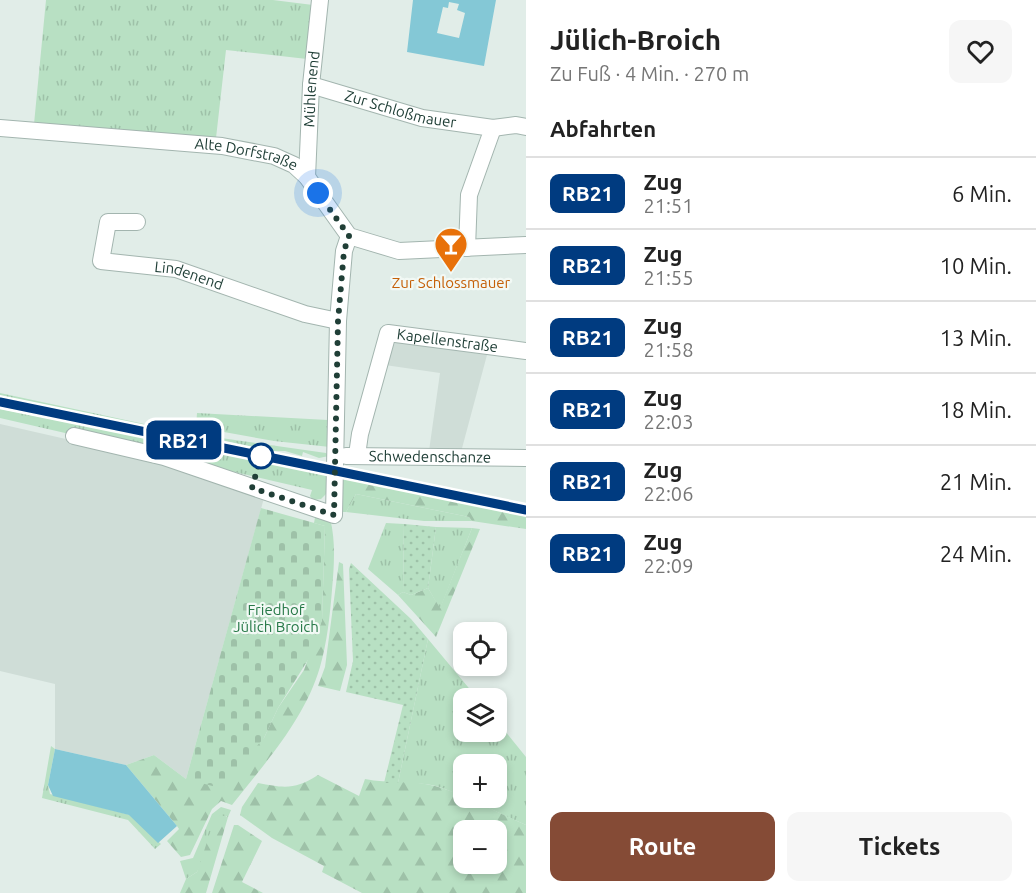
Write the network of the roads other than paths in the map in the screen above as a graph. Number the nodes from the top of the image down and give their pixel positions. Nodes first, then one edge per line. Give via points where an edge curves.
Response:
1 (320, 0) edge
2 (311, 85) junction
3 (0, 128) edge
4 (493, 128) junction
5 (526, 128) edge
6 (308, 177) junction
7 (137, 222) dead end
8 (349, 236) junction
9 (526, 245) edge
10 (467, 248) junction
11 (338, 321) junction
12 (526, 351) edge
13 (74, 436) dead end
14 (334, 452) junction
15 (357, 455) junction
16 (526, 458) edge

1 - 2 street, Mühlenend
2 - 4 street, Zur Schloßmauer via 422,118
2 - 6 street, Mühlenend
3 - 6 street, Alte Dorfstraße via 245,149 285,160
4 - 5 street, Zur Schloßmauer
4 - 10 street via 469,195
6 - 8 street, Alte Dorfstraße
7 - 11 street, Lindenend via 108,222 101,261 176,269 305,314
8 - 10 street via 399,251
8 - 11 street via 344,251
9 - 10 street
11 - 14 street
12 - 15 street, Kapellenstraße via 388,333
13 - 14 street via 164,457 334,515
14 - 15 street, Schwedenschanze
15 - 16 street, Schwedenschanze

